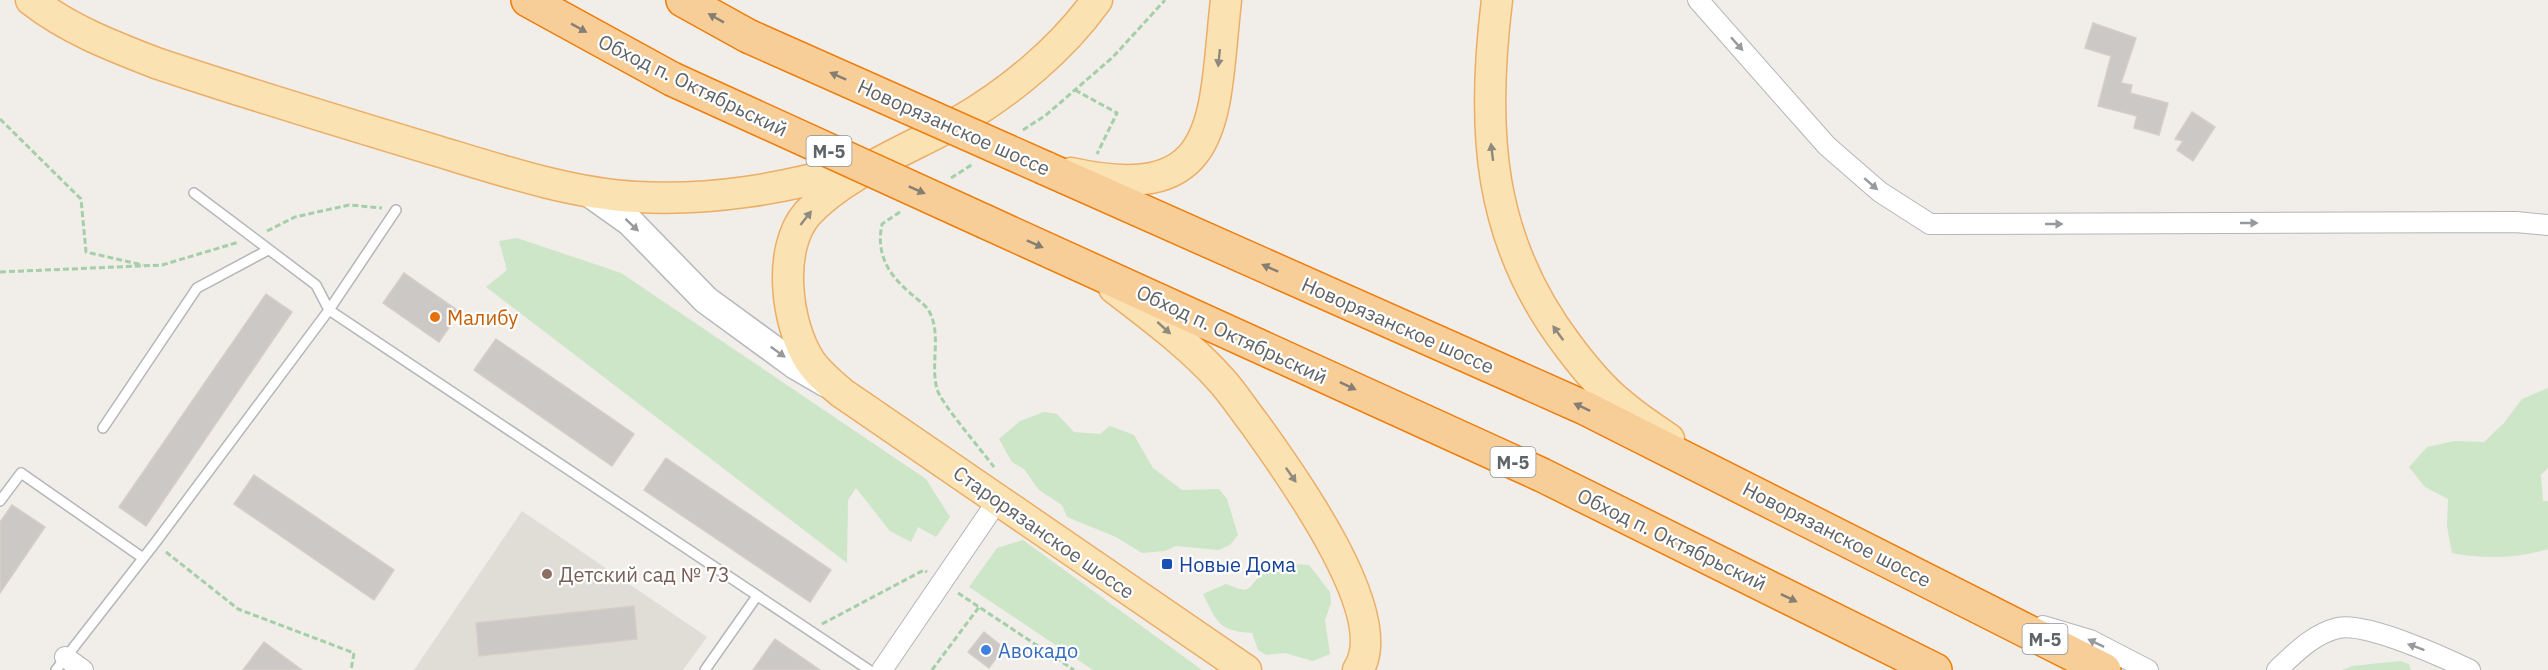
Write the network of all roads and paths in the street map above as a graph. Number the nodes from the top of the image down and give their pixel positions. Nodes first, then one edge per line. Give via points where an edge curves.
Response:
1 (31, 0) edge
2 (528, 0) edge
3 (683, 0) edge
4 (1097, 0) edge
5 (1165, 0) edge
6 (1226, 0) edge
7 (1497, 0) edge
8 (1698, 0) edge
9 (1075, 90) junction
10 (0, 119) edge
11 (1017, 134) dead end
12 (900, 151) junction
13 (1095, 159) dead end
14 (978, 160) dead end
15 (1045, 168) junction
16 (949, 179) dead end
17 (585, 190) junction
18 (194, 193) dead end
19 (396, 210) joint
20 (901, 211) dead end
21 (2548, 225) edge
22 (252, 239) junction
23 (267, 250) junction
24 (149, 266) junction
25 (1085, 266) junction
26 (0, 272) edge
27 (329, 310) junction
28 (842, 393) junction
29 (103, 428) dead end
30 (1710, 469) junction
31 (999, 487) junction
32 (0, 501) edge
33 (155, 543) junction
34 (143, 558) junction
35 (924, 570) dead end
36 (954, 590) dead end
37 (757, 596) junction
38 (979, 607) junction
39 (1986, 609) junction
40 (810, 631) junction
41 (61, 664) edge
42 (1363, 667) edge
43 (83, 670) edge
44 (351, 670) edge
45 (705, 670) edge
46 (869, 670) edge
47 (882, 670) edge
48 (932, 670) edge
49 (1074, 670) edge
50 (1246, 670) edge
51 (1935, 670) edge
52 (2104, 670) edge
53 (2148, 670) edge
54 (2277, 670) edge
55 (2470, 670) edge

1 - 17 main road via 101,42 166,67 509,172
2 -> 25 highway, Обход п. Октябрьский / М-5, bridge via 672,79
15 -> 3 highway, Новорязанское шоссе / М-5, bridge via 748,36
4 - 12 main road via 1056,47 1011,87 959,121
5 - 9 path via 1113,57
6 -> 15 main road via 1210,124 1201,145 1185,163 1162,176 1133,181
30 -> 7 main road via 1620,403 1585,367 1554,327 1526,278 1508,234 1496,186 1489,131
8 -> 21 street via 1827,146 1880,192 1930,224
9 - 11 path
9 - 13 path via 1117,113
10 - 24 path via 81,199 86,252
12 - 17 main road via 814,180 721,196 634,197
28 -> 12 main road, Старорязанское шоссе via 810,362 800,343 788,273 793,240 807,214 821,201
14 - 16 path
30 -> 15 highway, Новорязанское шоссе / М-5 via 1586,408
17 -> 28 main road via 630,222 706,300 795,365
18 - 22 lane
19 - 22 path via 349,205 295,217
19 - 27 lane
20 - 31 path via 882,224 878,241 882,257 898,284 928,309 935,327 933,364 937,391
22 - 23 lane
22 - 24 path
23 - 27 lane via 316,285
23 - 29 lane via 197,288
24 - 26 path
25 -> 42 main road via 1159,323 1221,380 1294,477 1325,527 1352,586 1363,627
25 -> 51 highway, Обход п. Октябрьский / М-5 via 1542,475
27 - 33 lane
27 - 37 lane
28 - 31 main road, Старорязанское шоссе
30 - 39 highway, Новорязанское шоссе / М-5
31 - 47 street
31 - 50 main road, Старорязанское шоссе
32 - 34 lane via 21,473
33 - 34 lane
33 - 44 path via 238,609 354,653
34 - 41 lane
35 - 40 path
36 - 38 path
37 - 40 lane
37 - 45 lane
38 - 48 path
38 - 49 path
39 - 52 highway, Новорязанское шоссе / М-5
53 -> 39 street via 2090,640
40 - 46 lane
41 - 43 street
55 -> 54 street via 2369,630 2340,627 2320,634

